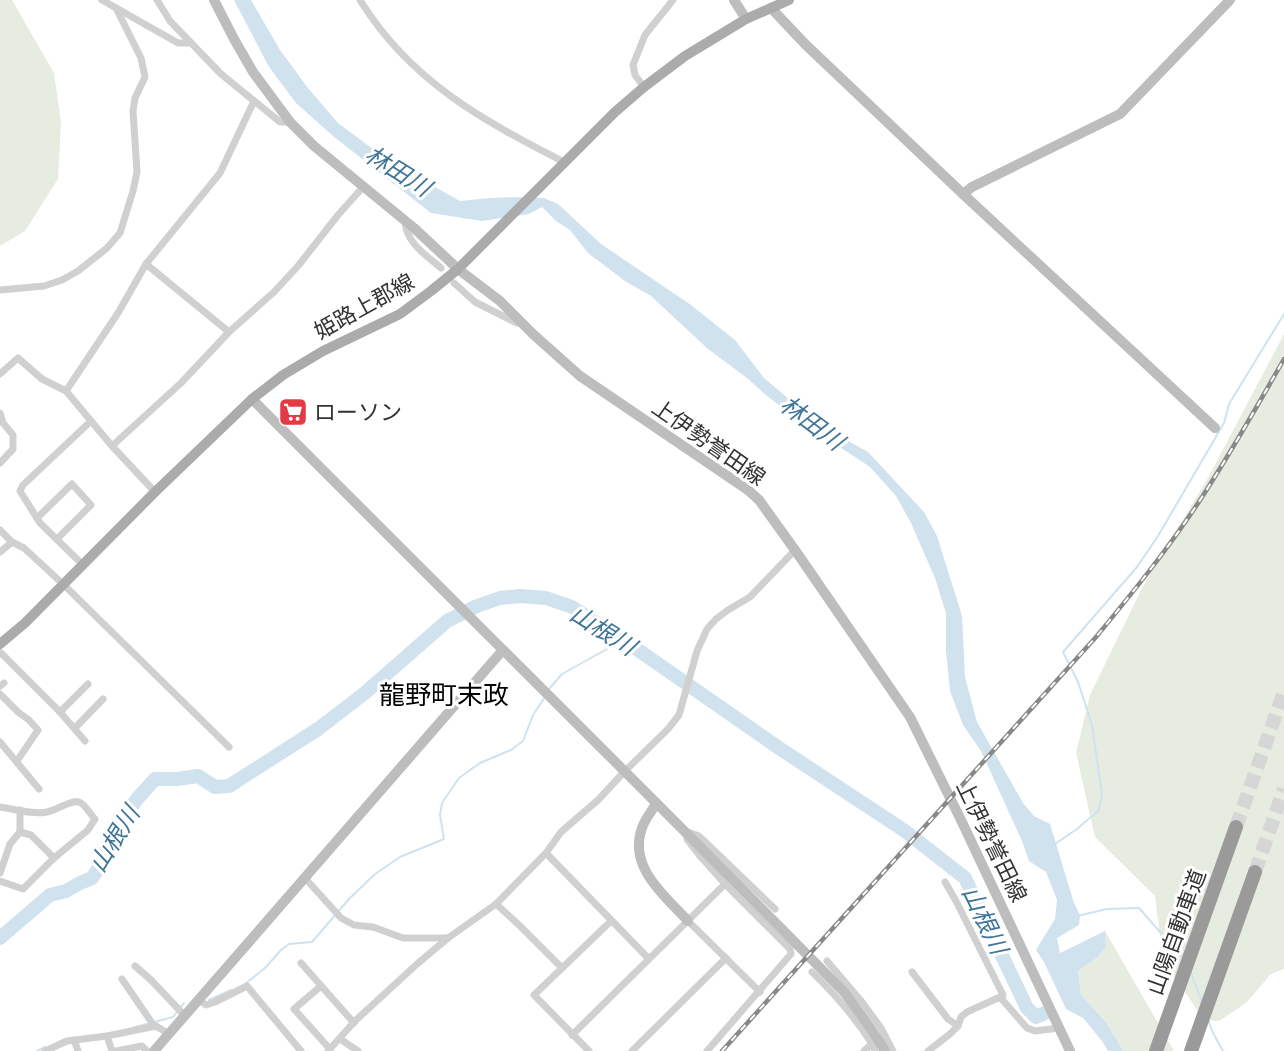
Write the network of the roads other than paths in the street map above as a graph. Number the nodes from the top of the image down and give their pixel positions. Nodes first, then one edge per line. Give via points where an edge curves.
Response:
1 (102, 0) edge
2 (157, 0) edge
3 (214, 0) edge
4 (360, 0) edge
5 (673, 0) edge
6 (734, 0) edge
7 (789, 0) edge
8 (1230, 0) edge
9 (665, 3) edge
10 (116, 8) junction
11 (771, 8) junction
12 (746, 19) junction
13 (191, 43) junction
14 (644, 87) junction
15 (254, 101) junction
16 (290, 122) junction
17 (564, 162) junction
18 (363, 187) junction
19 (963, 194) junction
20 (405, 221) junction
21 (146, 264) junction
22 (441, 268) dead end
23 (458, 269) junction
24 (454, 283) dead end
25 (0, 290) edge
26 (528, 328) junction
27 (229, 332) junction
28 (0, 374) edge
29 (66, 391) junction
30 (252, 399) junction
31 (0, 413) edge
32 (91, 421) junction
33 (1215, 428) dead end
34 (112, 446) junction
35 (0, 463) edge
36 (155, 492) junction
37 (37, 518) junction
38 (0, 530) edge
39 (57, 539) junction
40 (12, 542) junction
41 (795, 550) junction
42 (0, 552) edge
43 (83, 565) junction
44 (64, 585) junction
45 (0, 644) edge
46 (502, 651) junction
47 (0, 652) edge
48 (88, 684) dead end
49 (0, 694) edge
50 (103, 699) dead end
51 (60, 712) junction
52 (75, 728) junction
53 (85, 741) dead end
54 (0, 742) edge
55 (229, 747) dead end
56 (17, 761) junction
57 (624, 772) junction
58 (39, 789) dead end
59 (656, 803) junction
60 (0, 807) edge
61 (20, 810) junction
62 (1236, 826) tunnel mouth
63 (684, 830) junction
64 (20, 832) junction
65 (546, 853) junction
66 (54, 858) junction
67 (1255, 872) tunnel mouth
68 (0, 873) edge
69 (305, 878) junction
70 (0, 881) edge
71 (945, 882) dead end
72 (725, 884) junction
73 (496, 904) junction
74 (775, 909) dead end
75 (611, 921) junction
76 (688, 921) junction
77 (448, 938) junction
78 (726, 958) junction
79 (649, 959) junction
80 (827, 961) dead end
81 (301, 963) dead end
82 (135, 966) dead end
83 (561, 968) junction
84 (812, 972) dead end
85 (912, 972) dead end
86 (122, 979) dead end
87 (321, 986) junction
88 (760, 992) junction
89 (1002, 999) junction
90 (199, 1000) junction
91 (185, 1016) junction
92 (354, 1023) junction
93 (154, 1026) junction
94 (958, 1026) junction
95 (1059, 1028) junction
96 (169, 1034) junction
97 (572, 1035) junction
98 (107, 1036) junction
99 (340, 1039) junction
100 (74, 1040) junction
101 (873, 1048) edge
102 (160, 1049) edge
103 (329, 1050) edge
104 (45, 1051) edge
105 (78, 1051) edge
106 (114, 1051) edge
107 (147, 1051) edge
108 (301, 1051) edge
109 (358, 1051) edge
110 (589, 1051) edge
111 (632, 1051) edge
112 (707, 1051) edge
113 (864, 1051) edge
114 (885, 1051) edge
115 (893, 1051) edge
116 (928, 1051) edge
117 (1070, 1051) edge
118 (1156, 1051) edge
119 (1191, 1051) edge

1 - 10 street
2 - 13 street
3 - 16 street, 上伊勢誉田線 via 253,72
4 - 17 street via 423,76 472,112
5 - 9 street
6 - 12 street
7 - 11 main road, 姫路上郡線
8 - 19 street via 1120,114
9 - 14 street via 645,35 633,65
10 - 13 street via 178,43
10 - 25 street via 141,58 145,76 133,111 137,171 120,233 108,248 62,280 44,286
11 - 12 main road, 姫路上郡線
11 - 19 street
12 - 14 main road, 姫路上郡線 via 685,56
13 - 15 street
14 - 17 main road, 姫路上郡線
15 - 16 street via 280,122
15 - 21 street via 220,173
16 - 18 street, 上伊勢誉田線
17 - 23 main road, 姫路上郡線
18 - 20 street, 上伊勢誉田線
18 - 27 street via 298,266
19 - 33 street
20 - 22 street via 410,239
20 - 23 street, 上伊勢誉田線
21 - 27 street
21 - 29 street
23 - 26 street, 上伊勢誉田線 via 501,301
23 - 30 main road, 姫路上郡線 via 400,314 323,351
24 - 26 street via 475,302
26 - 41 street, 上伊勢誉田線 via 580,376 748,490
27 - 34 street via 181,383
28 - 29 street via 18,358 42,379
29 - 32 street
30 - 36 main road, 姫路上郡線
30 - 46 street
31 - 35 street via 13,435 13,449
32 - 34 street
32 - 37 street via 23,485 20,491
34 - 36 street
36 - 43 main road, 姫路上郡線
37 - 39 street
37 - 39 street via 72,484 91,505
38 - 40 street
39 - 43 street
40 - 42 street
40 - 44 street via 24,548
41 - 57 street via 750,597 722,614 707,629 680,715
41 - 95 street, 上伊勢誉田線 via 910,717
43 - 44 main road, 姫路上郡線
44 - 45 main road, 姫路上郡線
44 - 55 street
46 - 57 street
46 - 69 street
47 - 51 street
48 - 51 street
49 - 56 street via 38,730
50 - 52 street
51 - 52 street
52 - 53 street
54 - 56 street
56 - 58 street
57 - 59 street
57 - 65 street via 561,832
59 - 63 street
59 - 76 street via 642,828 640,856 645,873
60 - 61 street
61 - 64 street
61 - 66 street via 46,812 75,801 94,819 88,830
62 - 118 highway, 山陽自動車道
63 - 72 street via 688,842
63 - 74 street via 699,836
63 - 114 street via 844,992
64 - 66 street via 32,835
64 - 68 street via 10,844
65 - 73 street
65 - 75 street
66 - 70 street via 23,889
67 - 119 highway
69 - 77 street via 341,918 354,925 403,938
69 - 90 street
71 - 89 street
72 - 76 street
72 - 88 street via 790,949 791,954
73 - 77 street
73 - 83 street
75 - 79 street
75 - 83 street
76 - 78 street
76 - 79 street
77 - 92 street
78 - 88 street
78 - 111 street
79 - 97 street
80 - 115 street via 862,1002
81 - 87 street
82 - 91 street
83 - 97 street via 534,995
84 - 101 street via 844,1005
85 - 94 street via 948,1019
86 - 93 street
87 - 92 street
87 - 103 street via 294,1009
88 - 112 street
89 - 94 street via 967,1012
89 - 95 street via 1027,1028
90 - 91 street
90 - 108 street via 206,1005 247,986
91 - 96 street
92 - 99 street
93 - 96 street
93 - 98 street
94 - 116 street
95 - 117 street, 上伊勢誉田線
96 - 102 street
97 - 110 street
98 - 100 street
98 - 106 street
99 - 103 street
99 - 109 street
100 - 104 street
100 - 105 street
101 - 113 street
106 - 107 street via 142,1046

